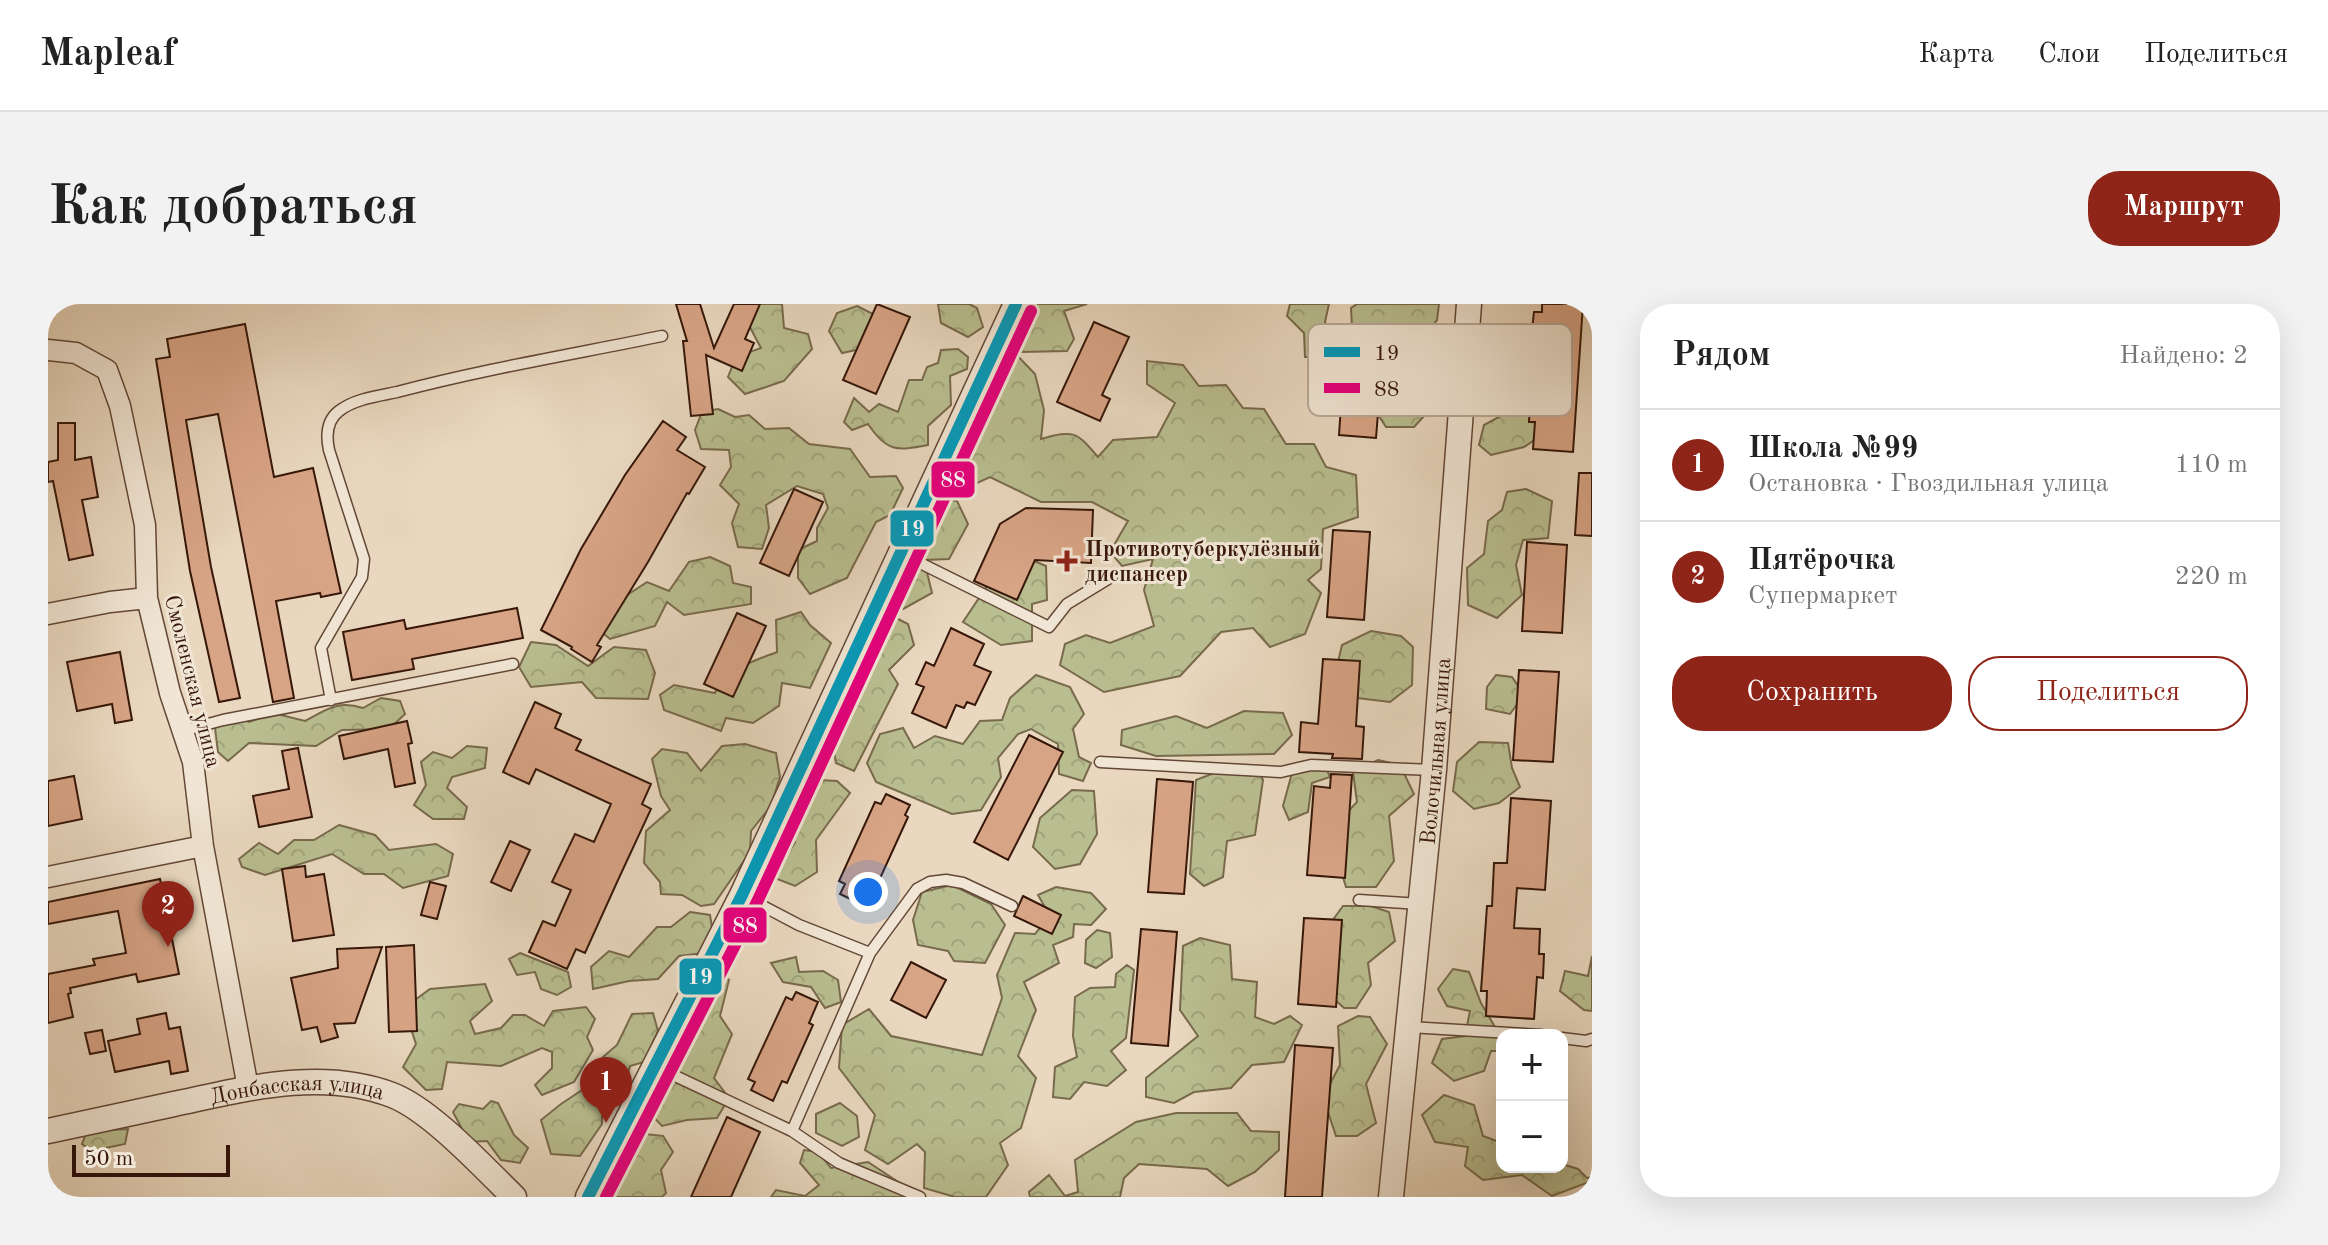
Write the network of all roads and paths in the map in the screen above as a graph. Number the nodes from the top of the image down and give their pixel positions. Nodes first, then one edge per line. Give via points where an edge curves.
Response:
1 (1016, 304) edge
2 (1469, 304) edge
3 (1467, 324) edge
4 (662, 336) dead end
5 (48, 350) edge
6 (1461, 416) edge
7 (900, 553) junction
8 (1108, 579) dead end
9 (147, 598) junction
10 (48, 614) edge
11 (513, 664) dead end
12 (331, 700) junction
13 (182, 731) junction
14 (1100, 762) dead end
15 (1434, 770) junction
16 (203, 846) junction
17 (48, 877) edge
18 (742, 895) junction
19 (1359, 900) dead end
20 (1421, 904) junction
21 (1012, 906) dead end
22 (870, 953) junction
23 (1409, 1027) junction
24 (1496, 1032) edge
25 (1568, 1039) edge
26 (1592, 1039) edge
27 (654, 1066) junction
28 (248, 1088) junction
29 (48, 1131) edge
30 (792, 1131) junction
31 (514, 1197) edge
32 (588, 1197) edge
33 (920, 1197) edge
34 (1391, 1197) edge

1 - 7 street
2 - 3 street, Волочильная улица
4 - 12 lane via 420,386 351,403 336,412 326,437 364,559 362,577 321,648
5 - 9 street, Смоленская улица via 76,353 107,370 120,406 145,525
6 - 15 street, Волочильная улица
7 - 8 lane via 1049,627 1067,604
7 - 18 street
9 - 10 street
9 - 13 street, Смоленская улица
11 - 12 lane
12 - 13 lane
13 - 16 street, Смоленская улица via 193,762
14 - 15 lane via 1281,772 1311,765
15 - 20 street, Волочильная улица
16 - 17 street
16 - 28 street, Смоленская улица
18 - 22 lane
18 - 27 street
19 - 20 lane
20 - 23 street, Волочильная улица
21 - 22 lane via 963,883 930,882 917,889
22 - 30 lane
23 - 24 lane
23 - 34 street, Волочильная улица
25 - 26 lane
27 - 30 lane
27 - 32 street
28 - 29 street, Донбасская улица
28 - 31 street, Донбасская улица via 331,1083 393,1096 421,1112
30 - 33 lane via 839,1163

